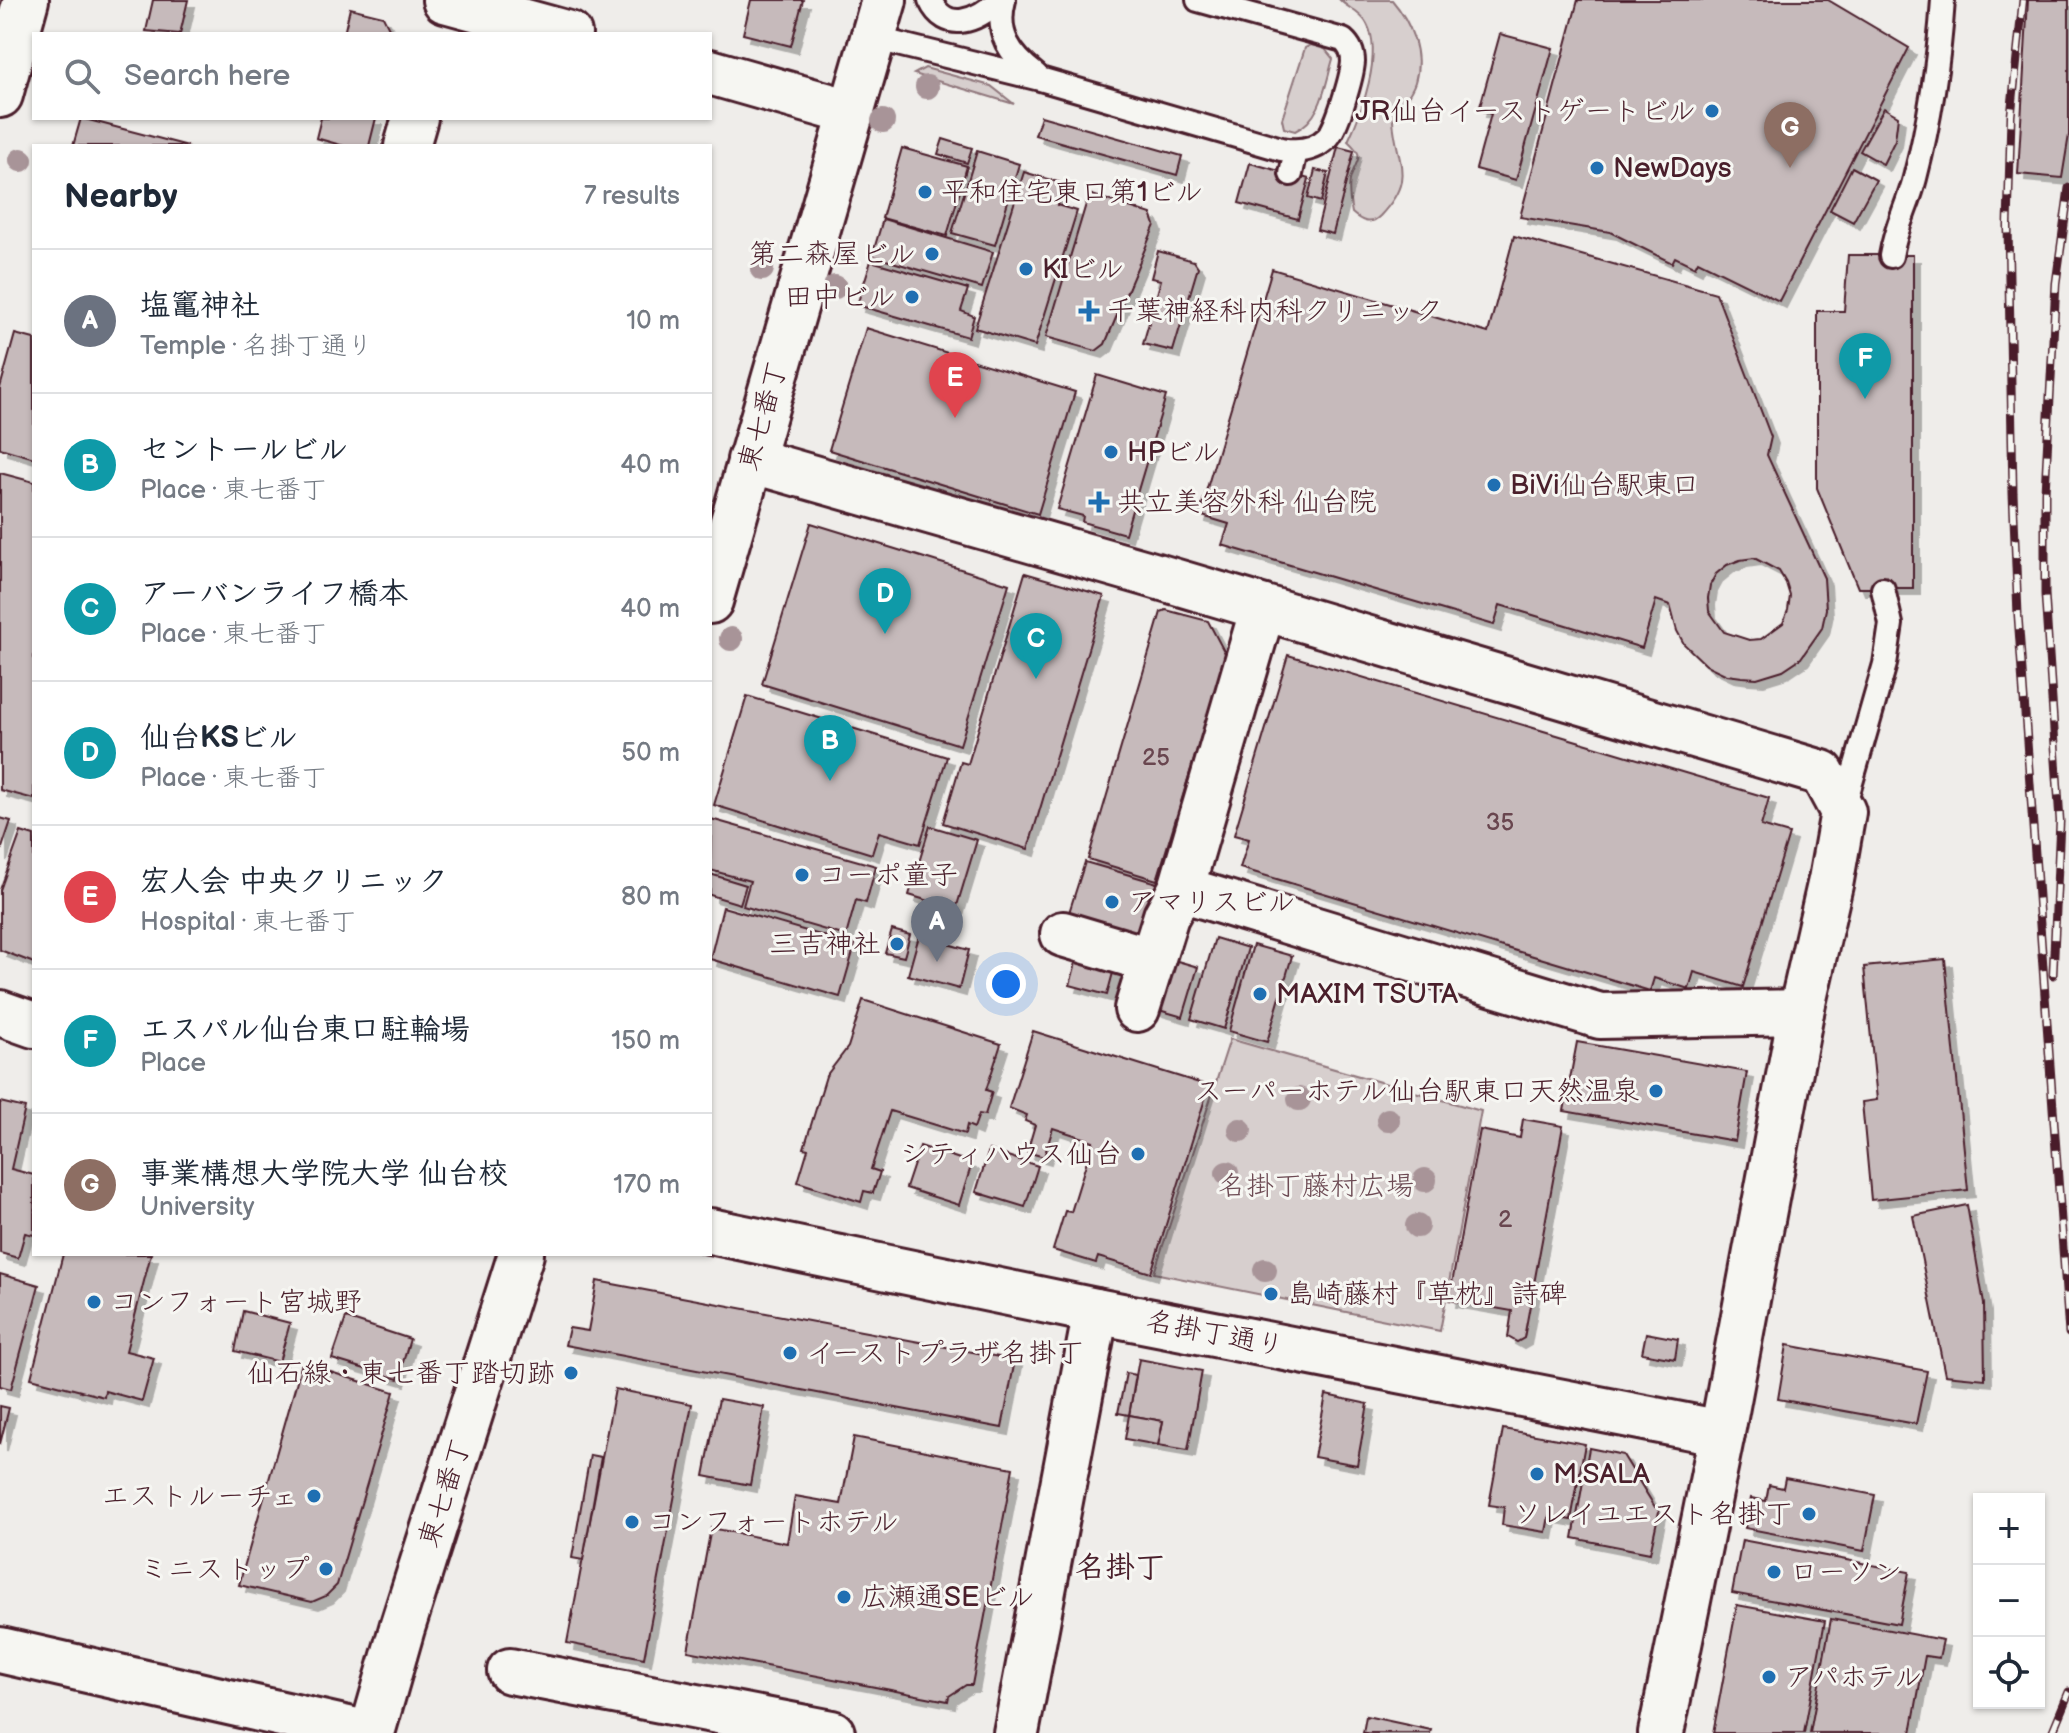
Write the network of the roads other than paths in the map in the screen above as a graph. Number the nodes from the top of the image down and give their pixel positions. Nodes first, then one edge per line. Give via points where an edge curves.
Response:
1 (26, 0) edge
2 (446, 0) edge
3 (930, 0) edge
4 (1002, 0) edge
5 (1198, 0) edge
6 (1943, 0) edge
7 (878, 19) edge
8 (438, 32) edge
9 (562, 32) edge
10 (712, 73) edge
11 (1040, 79) junction
12 (0, 95) edge
13 (850, 112) junction
14 (414, 120) edge
15 (408, 144) edge
16 (1296, 151) junction
17 (1291, 174) dead end
18 (1891, 256) dead end
19 (750, 460) junction
20 (1883, 589) dead end
21 (712, 594) edge
22 (1263, 608) junction
23 (1843, 812) junction
24 (1181, 889) junction
25 (1063, 934) dead end
26 (1150, 960) junction
27 (1137, 1009) dead end
28 (1801, 1012) junction
29 (0, 1013) edge
30 (32, 1024) edge
31 (712, 1231) edge
32 (520, 1256) edge
33 (1096, 1311) junction
34 (1722, 1433) junction
35 (0, 1650) edge
36 (510, 1671) dead end
37 (365, 1733) edge
38 (372, 1733) edge
39 (832, 1733) edge
40 (1016, 1733) edge
41 (1661, 1733) edge

1 - 12 street
2 - 8 street
2 - 9 street
3 - 4 lane via 942,15 965,21
4 - 11 lane via 1003,39 1016,60
5 - 16 lane via 1349,46 1352,68 1332,132 1315,147
6 - 18 lane via 1939,55 1914,181
7 - 11 lane
7 - 13 street, 東七番丁
10 - 13 street
11 - 16 lane
13 - 19 street, 東七番丁
14 - 15 street
16 - 17 lane
19 - 21 street, 東七番丁
19 - 22 street
20 - 23 lane via 1891,624 1885,664
22 - 23 street via 1822,773
22 - 24 street
23 - 28 street
24 - 26 street
24 - 28 street via 1600,1016
25 - 26 street
26 - 27 street
28 - 34 street
29 - 30 street
31 - 33 street, 名掛丁通り
32 - 38 street, 東七番丁
33 - 34 street, 名掛丁通り
33 - 40 street
34 - 41 street
35 - 37 street
36 - 39 street

